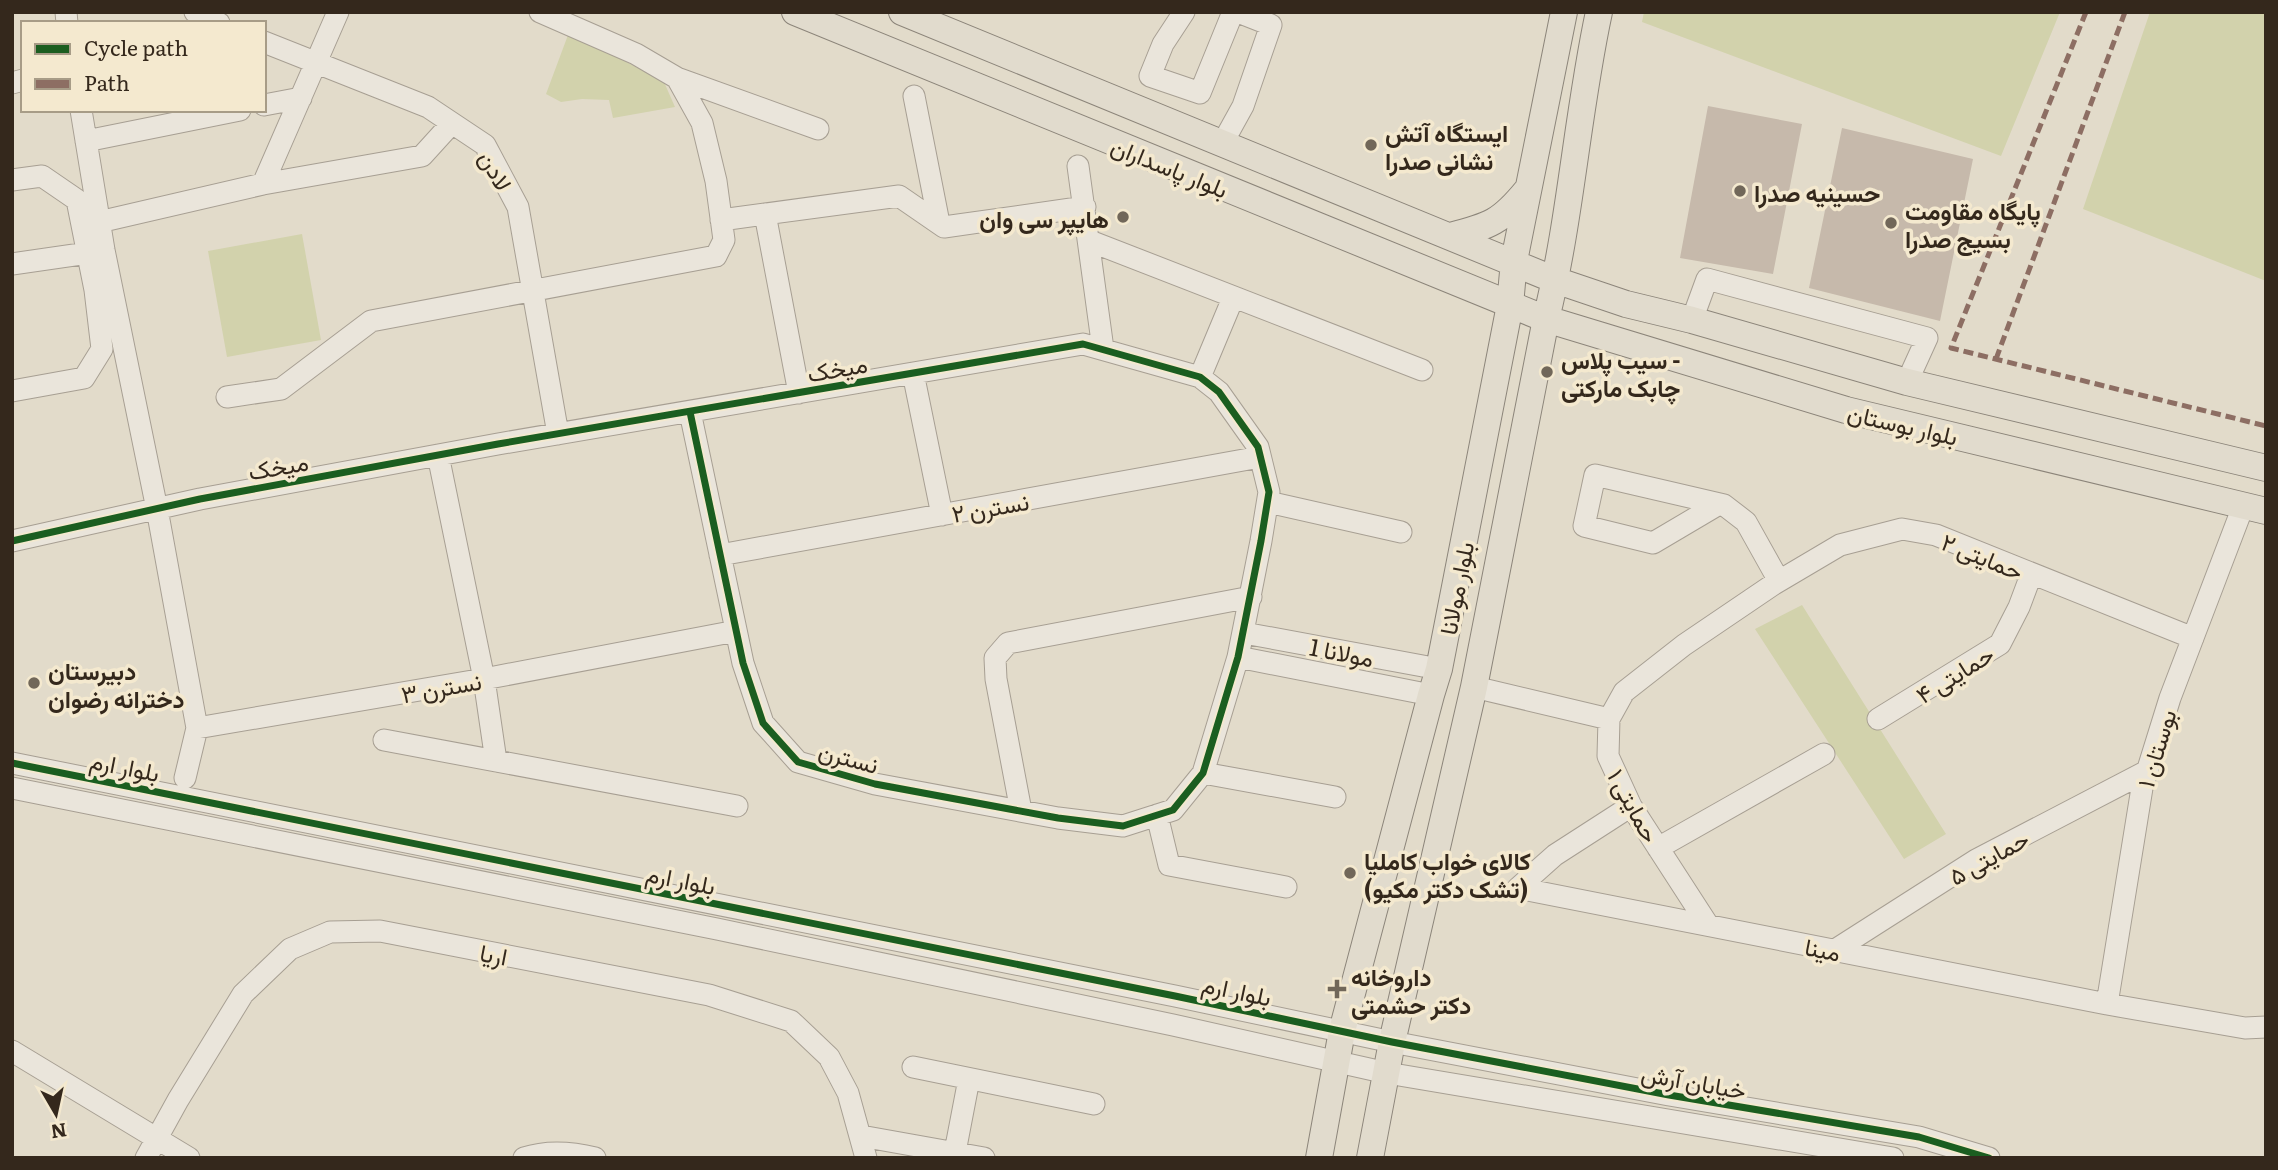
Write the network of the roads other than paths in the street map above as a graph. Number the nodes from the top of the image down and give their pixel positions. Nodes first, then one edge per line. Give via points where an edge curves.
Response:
1 (195, 12) edge
2 (338, 12) edge
3 (540, 12) edge
4 (795, 12) edge
5 (902, 12) edge
6 (1184, 12) edge
7 (1235, 12) edge
8 (1564, 12) edge
9 (1599, 12) edge
10 (215, 21) edge
11 (266, 43) edge
12 (317, 63) junction
13 (677, 78) junction
14 (914, 96) dead end
15 (301, 98) junction
16 (266, 105) edge
17 (81, 112) edge
18 (230, 112) edge
19 (452, 123) junction
20 (818, 129) dead end
21 (86, 141) junction
22 (1222, 144) junction
23 (1078, 166) dead end
24 (12, 180) edge
25 (263, 184) junction
26 (1529, 189) junction
27 (86, 198) junction
28 (1084, 207) junction
29 (765, 214) junction
30 (722, 220) junction
31 (99, 222) junction
32 (939, 223) junction
33 (1450, 236) junction
34 (1090, 241) junction
35 (88, 253) junction
36 (1514, 261) junction
37 (12, 264) edge
38 (1555, 280) junction
39 (533, 290) junction
40 (1233, 298) junction
41 (1510, 305) junction
42 (1546, 319) junction
43 (1692, 320) junction
44 (1103, 349) junction
45 (125, 356) junction
46 (94, 361) junction
47 (1422, 370) dead end
48 (913, 373) junction
49 (1200, 377) junction
50 (1906, 382) junction
51 (12, 391) edge
52 (799, 393) junction
53 (227, 397) dead end
54 (690, 412) junction
55 (558, 434) junction
56 (439, 455) junction
57 (1260, 457) junction
58 (2266, 468) edge
59 (1268, 502) junction
60 (1719, 504) junction
61 (2255, 508) edge
62 (157, 509) junction
63 (942, 515) junction
64 (1401, 532) dead end
65 (12, 541) edge
66 (720, 555) junction
67 (2031, 575) junction
68 (1777, 582) junction
69 (1251, 597) junction
70 (736, 631) junction
71 (1244, 633) junction
72 (2193, 638) junction
73 (1238, 657) junction
74 (1439, 669) junction
75 (484, 679) junction
76 (1474, 687) junction
77 (1431, 695) junction
78 (1609, 719) junction
79 (1878, 719) dead end
80 (197, 728) junction
81 (384, 740) dead end
82 (1824, 754) dead end
83 (496, 761) junction
84 (12, 762) edge
85 (2147, 771) junction
86 (1203, 773) junction
87 (185, 778) dead end
88 (12, 788) edge
89 (1335, 797) dead end
90 (737, 806) dead end
91 (1631, 806) junction
92 (1021, 811) junction
93 (1165, 812) junction
94 (1658, 848) junction
95 (1286, 887) dead end
96 (1707, 925) junction
97 (1835, 950) junction
98 (2107, 1004) junction
99 (2266, 1027) edge
100 (1342, 1031) junction
101 (1392, 1042) junction
102 (12, 1051) edge
103 (1336, 1061) junction
104 (913, 1067) dead end
105 (1387, 1073) junction
106 (969, 1079) junction
107 (1669, 1095) junction
108 (1094, 1104) dead end
109 (1663, 1120) junction
110 (861, 1136) junction
111 (157, 1139) junction
112 (955, 1152) junction
113 (146, 1158) edge
114 (189, 1158) edge
115 (524, 1158) edge
116 (595, 1158) edge
117 (866, 1158) edge
118 (984, 1158) edge
119 (1319, 1158) edge
120 (1370, 1158) edge
121 (1893, 1158) edge
122 (1989, 1158) edge

1 - 10 street
2 - 12 street
3 - 13 street via 636,54
4 - 41 main road, بلوار پاسداران
5 - 22 main road, بلوار پاسداران
6 - 7 street via 1163,44 1150,76 1200,93
7 - 22 street via 1271,25 1243,106
8 - 26 main road, بلوار مولانا
9 - 38 main road, بلوار مولانا
11 - 12 street, لادن
12 - 15 street
12 - 19 street, لادن via 428,107
13 - 20 street
13 - 30 street via 702,122
14 - 32 street
15 - 16 street
15 - 25 street
17 - 21 street
18 - 21 street
19 - 25 street via 422,156
19 - 39 street, لادن via 485,145 518,207
21 - 27 street
22 - 33 main road, بلوار پاسداران
23 - 28 street
24 - 27 street via 42,176
25 - 31 street
26 - 33 main road via 1508,214
26 - 36 main road, بلوار مولانا
27 - 31 street
27 - 35 street
28 - 32 street via 944,227
28 - 34 street
29 - 30 street
29 - 32 street via 898,196
29 - 52 street
30 - 39 street via 724,240 716,256
31 - 45 street
33 - 36 main road, بلوار پاسداران
34 - 40 street
34 - 44 street
35 - 37 street
35 - 46 street via 102,349
36 - 38 main road, بلوار پاسداران
36 - 41 main road, بلوار مولانا
38 - 42 main road, بلوار مولانا
38 - 43 main road, بلوار بوستان
39 - 53 street via 371,321 281,389
39 - 55 street, لادن
40 - 47 street
40 - 49 street
41 - 42 main road, بلوار پاسداران
41 - 74 main road, بلوار مولانا
42 - 61 main road, بلوار بوستان via 1846,410
42 - 76 main road, بلوار مولانا
43 - 50 main road, بلوار بوستان
43 - 50 street via 1707,279 1927,338
44 - 48 street, میخک via 1083,344
44 - 49 street, میخک
45 - 46 street
45 - 62 street
46 - 51 street via 84,378
48 - 52 street, میخک
48 - 63 street
49 - 57 street, میخک via 1219,393 1258,447
50 - 58 main road, بلوار بوستان
52 - 54 street, میخک
54 - 55 street, میخک
54 - 66 street, نسترن
55 - 56 street, میخک
56 - 62 street, میخک
56 - 75 street
57 - 59 street, میخک
57 - 63 street, نسترن ۲
59 - 64 street
59 - 69 street, میخک
60 - 60 street via 1595,475 1584,526 1653,543
60 - 68 street via 1746,522
61 - 72 street, بوستان ۱
62 - 65 street, میخک
62 - 80 street
63 - 66 street, نسترن ۲
66 - 70 street, نسترن
67 - 68 street, حمایتی ۲ via 1936,535 1902,529 1840,545
67 - 72 street, حمایتی ۲
67 - 79 street, حمایتی ۴ via 2000,644
68 - 78 street via 1624,692
69 - 71 street, میخک
69 - 92 street via 1008,643 995,658 996,679
70 - 75 street, نسترن ۳
70 - 92 street, نسترن via 763,723 798,762 875,785
71 - 73 street, میخک
71 - 74 street, مولانا 1
72 - 85 street, بوستان ۱
73 - 77 street, مولانا 1
73 - 86 street, میخک
74 - 77 main road, بلوار مولانا
75 - 80 street, نسترن ۳
75 - 83 street
76 - 78 street
76 - 101 main road, بلوار مولانا
77 - 100 main road, بلوار مولانا
78 - 91 street, حمایتی ۱ via 1608,755
80 - 87 street
81 - 83 street
82 - 94 street
83 - 90 street
84 - 100 street, بلوار ارم
85 - 97 street, حمایتی ۵ via 1976,860
85 - 98 street, بوستان ۱
86 - 89 street
86 - 93 street, میخک
88 - 103 street, بلوار ارم via 717,929
91 - 94 street, حمایتی ۱
91 - 96 street, مینا via 1555,855 1518,888
92 - 93 street, نسترن via 1123,826
93 - 95 street via 1170,865
94 - 96 street, حمایتی ۱
96 - 97 street, مینا
97 - 98 street, مینا
98 - 99 street, مینا via 2245,1028
100 - 101 street, بلوار ارم
100 - 103 main road, بلوار مولانا
101 - 105 main road, بلوار مولانا
101 - 107 street, خیابان آرش
102 - 111 street
103 - 105 street, بلوار ارم
103 - 119 main road, بلوار مولانا
104 - 106 street
105 - 109 street, خیابان آرش
105 - 120 main road, بلوار مولانا
106 - 108 street
106 - 112 street
107 - 109 street
107 - 122 street, خیابان آرش via 1919,1138
109 - 121 street, خیابان آرش
110 - 111 street, اریا via 848,1093 829,1057 791,1021 709,995 380,931 330,932 290,950 243,994
110 - 112 street
110 - 117 street, اریا
111 - 113 street, اریا
111 - 114 street
112 - 118 street
115 - 116 street via 541,1152

